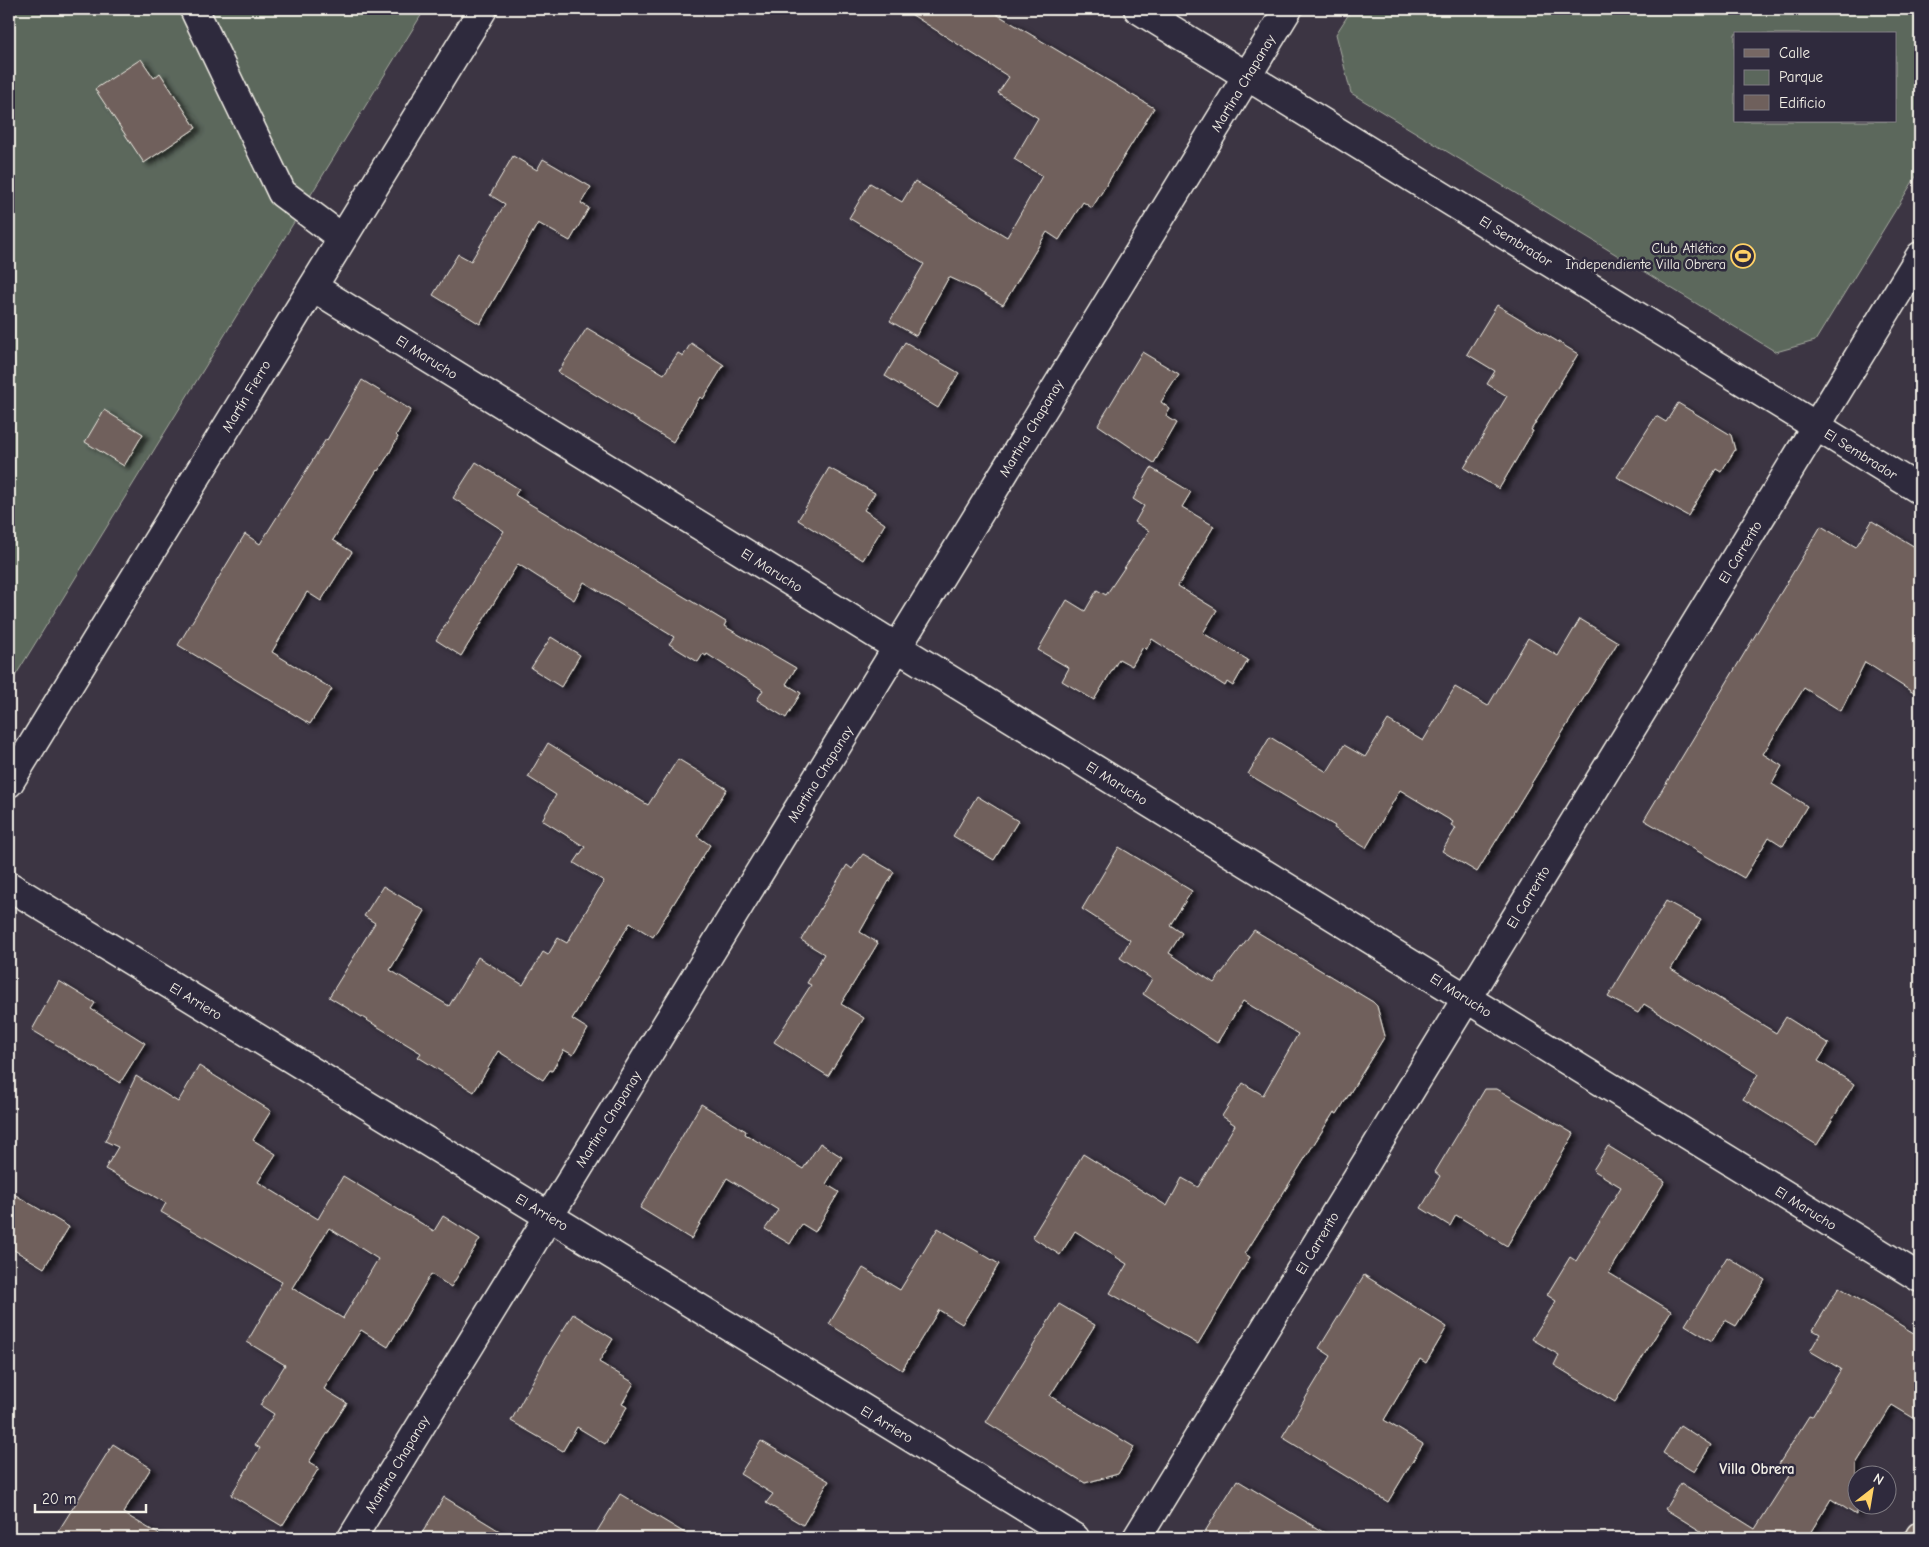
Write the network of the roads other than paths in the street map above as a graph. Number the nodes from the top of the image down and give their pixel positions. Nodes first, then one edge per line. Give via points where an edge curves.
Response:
1 (194, 9) edge
2 (483, 9) edge
3 (1138, 9) edge
4 (1288, 9) edge
5 (1247, 76) junction
6 (342, 238) junction
7 (1920, 256) edge
8 (313, 287) junction
9 (1816, 426) junction
10 (1920, 490) edge
11 (897, 647) junction
12 (9, 783) edge
13 (9, 886) edge
14 (1466, 998) junction
15 (549, 1216) junction
16 (1920, 1278) edge
17 (352, 1538) edge
18 (1075, 1538) edge
19 (1137, 1538) edge

1 - 6 street via 282,193
2 - 6 street, Martín Fierro
3 - 5 street, El Sembrador
4 - 5 street, Martina Chapanay
5 - 9 street, El Sembrador
5 - 11 street, Martina Chapanay
6 - 8 street, Martín Fierro
7 - 9 street, El Carrerito
8 - 11 street, El Marucho
8 - 12 street, Martín Fierro
9 - 10 street, El Sembrador
9 - 14 street, El Carrerito
11 - 14 street, El Marucho
11 - 15 street, Martina Chapanay
13 - 15 street, El Arriero
14 - 16 street, El Marucho
14 - 19 street, El Carrerito
15 - 17 street, Martina Chapanay
15 - 18 street, El Arriero

